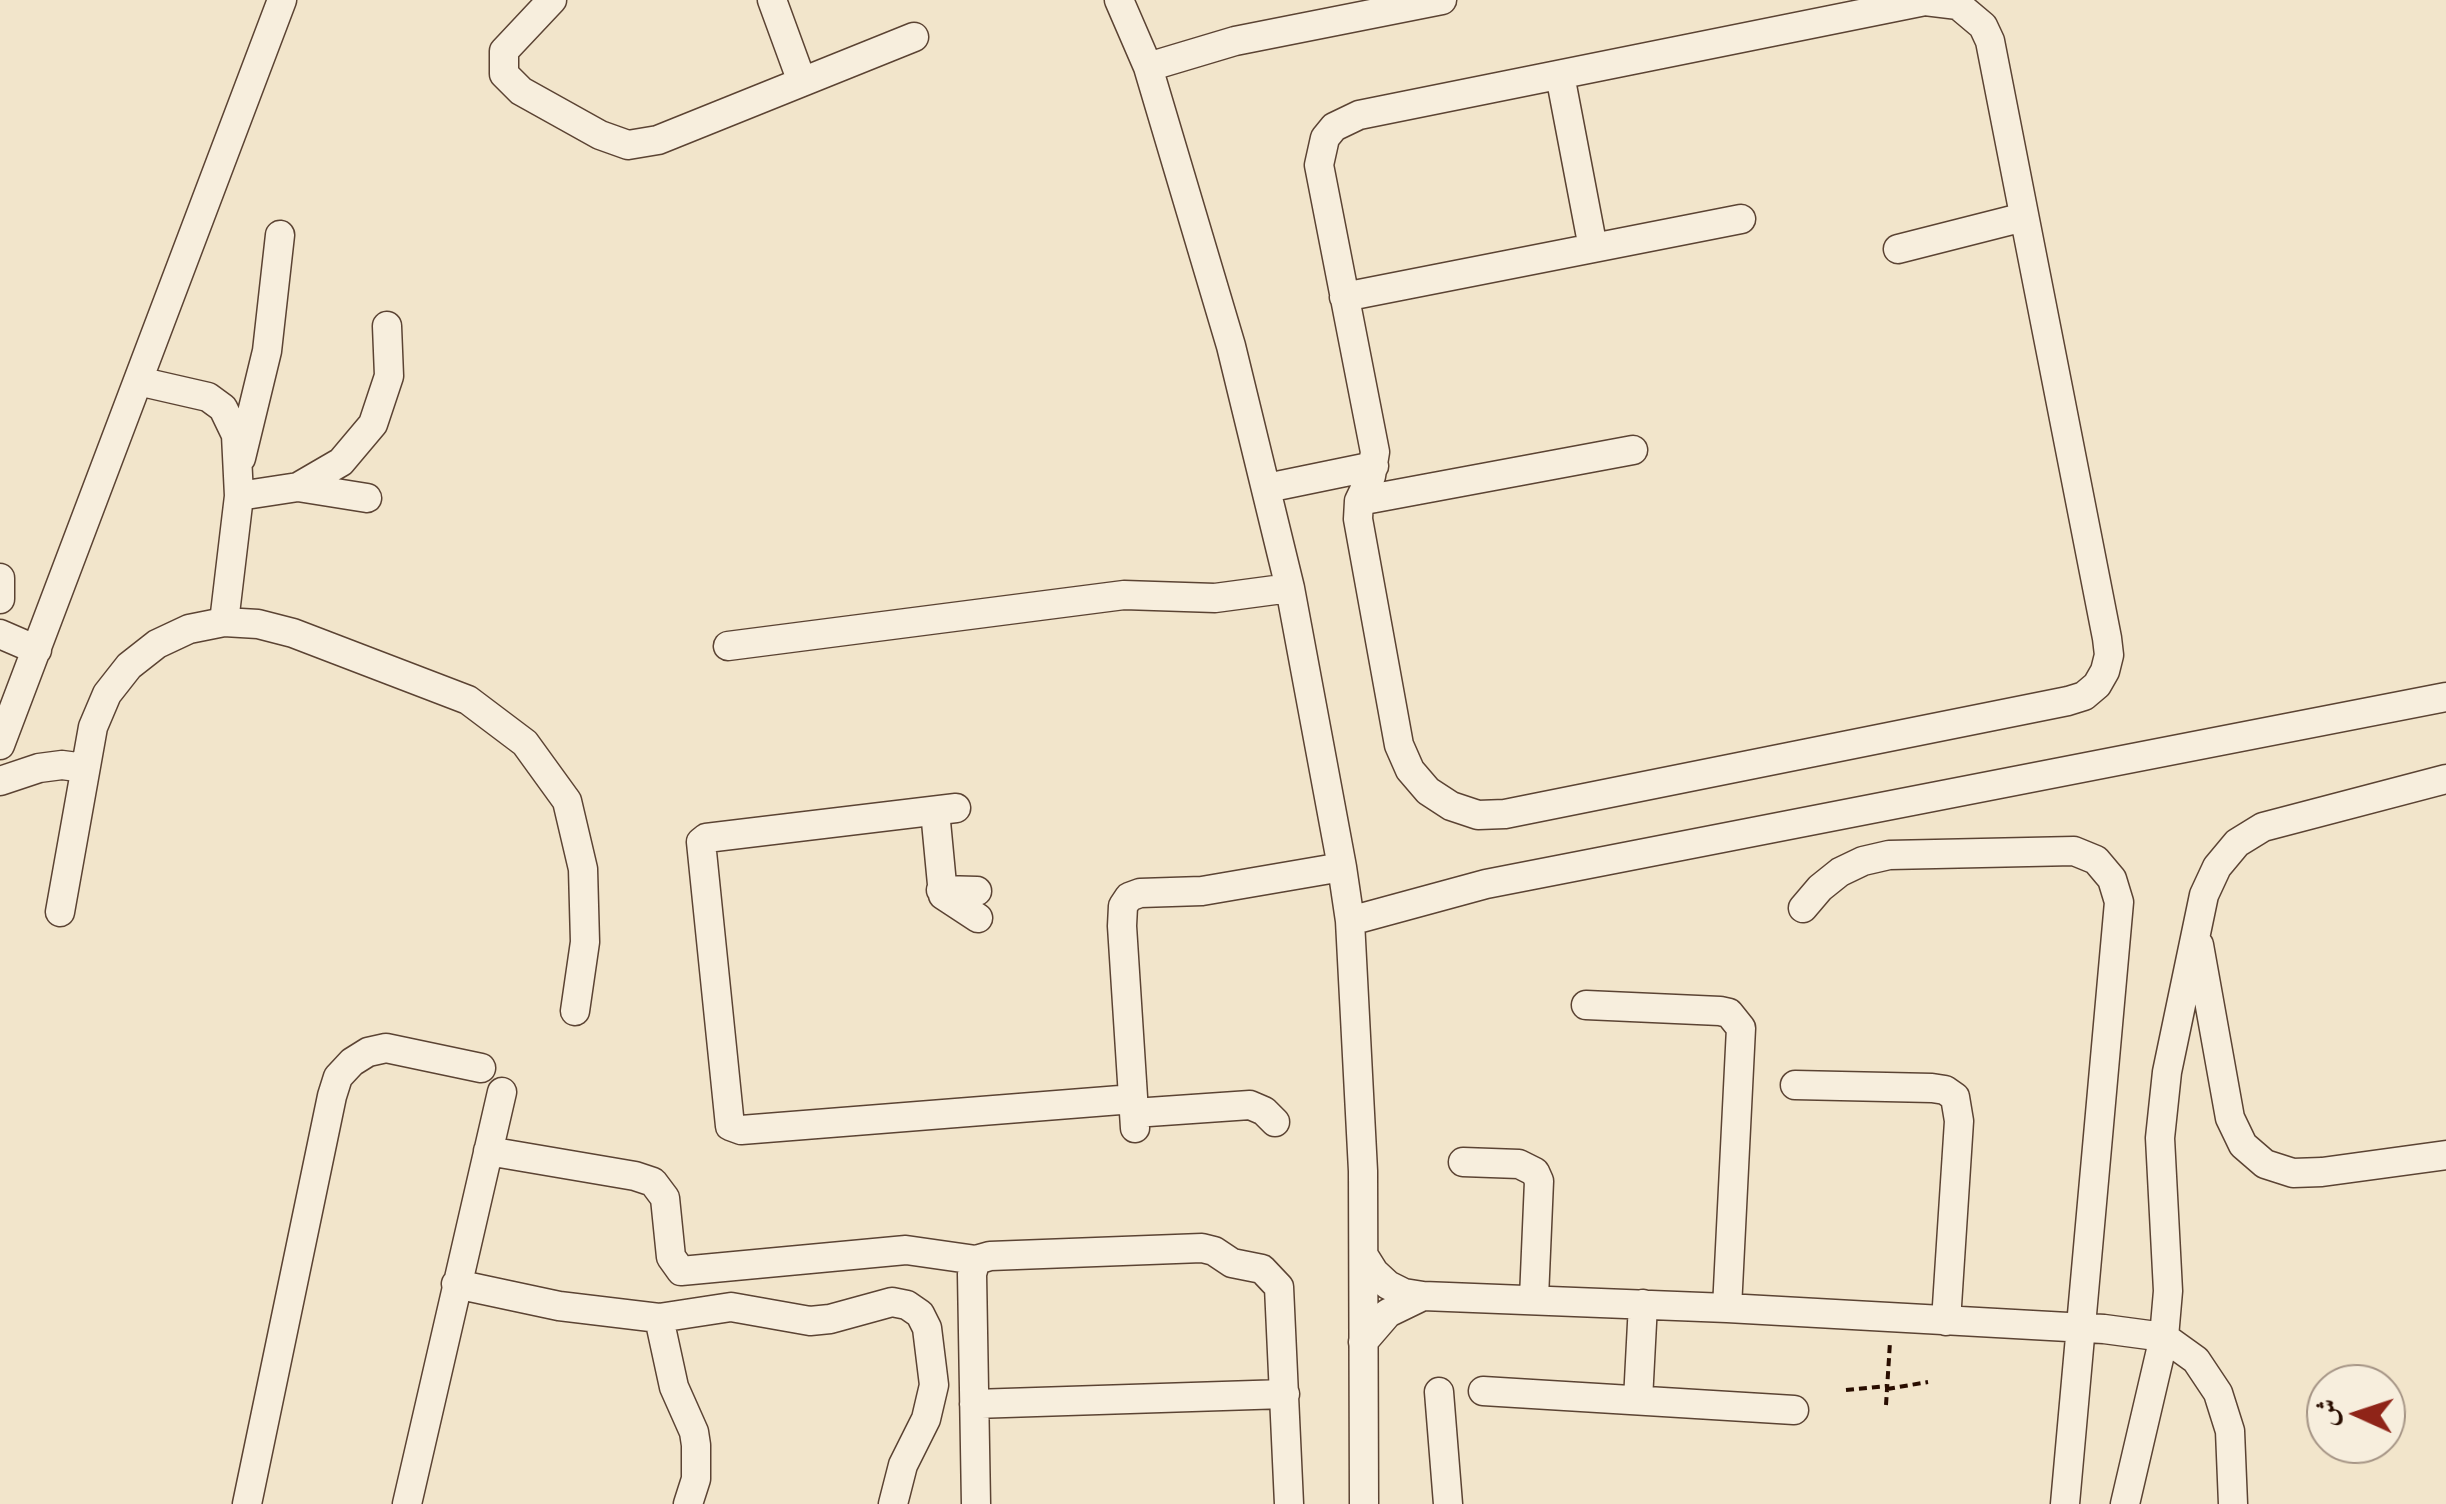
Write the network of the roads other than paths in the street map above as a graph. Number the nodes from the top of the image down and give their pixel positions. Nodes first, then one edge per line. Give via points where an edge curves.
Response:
1 (282, 0) edge
2 (552, 0) edge
3 (772, 0) edge
4 (1118, 0) edge
5 (1442, 0) edge
6 (914, 37) dead end
7 (1148, 67) junction
8 (1560, 75) junction
9 (802, 82) junction
10 (2024, 217) junction
11 (1742, 219) dead end
12 (280, 235) dead end
13 (1592, 248) junction
14 (1898, 249) dead end
15 (1344, 297) junction
16 (388, 326) dead end
17 (138, 381) junction
18 (1633, 450) dead end
19 (239, 465) junction
20 (1374, 466) junction
21 (298, 487) junction
22 (1267, 488) junction
23 (239, 496) junction
24 (367, 498) dead end
25 (1359, 501) junction
26 (0, 578) edge
27 (1290, 588) junction
28 (0, 599) edge
29 (224, 622) junction
30 (0, 634) edge
31 (728, 646) dead end
32 (38, 650) junction
33 (2446, 698) edge
34 (0, 746) edge
35 (85, 768) junction
36 (2446, 780) edge
37 (0, 781) edge
38 (1342, 867) junction
39 (978, 905) dead end
40 (1803, 908) dead end
41 (60, 912) dead end
42 (1350, 921) junction
43 (2196, 930) junction
44 (1586, 1005) dead end
45 (575, 1010) dead end
46 (482, 1068) dead end
47 (1795, 1085) dead end
48 (502, 1092) dead end
49 (1134, 1113) junction
50 (1274, 1122) dead end
51 (488, 1150) junction
52 (2446, 1155) edge
53 (1463, 1162) dead end
54 (1364, 1256) junction
55 (976, 1260) junction
56 (456, 1284) junction
57 (1422, 1296) junction
58 (1534, 1298) junction
59 (1644, 1304) junction
60 (1728, 1308) junction
61 (659, 1318) junction
62 (1946, 1321) junction
63 (2080, 1328) junction
64 (2164, 1337) junction
65 (1363, 1342) junction
66 (1483, 1391) dead end
67 (1439, 1392) dead end
68 (1285, 1394) junction
69 (1638, 1400) junction
70 (974, 1404) junction
71 (1794, 1410) dead end
72 (246, 1504) edge
73 (407, 1504) edge
74 (688, 1504) edge
75 (893, 1504) edge
76 (976, 1504) edge
77 (1289, 1504) edge
78 (1364, 1504) edge
79 (1448, 1504) edge
80 (2065, 1504) edge
81 (2125, 1504) edge
82 (2233, 1504) edge

1 - 17 street
2 - 9 street via 504,51 504,74 520,90 614,141 658,140
3 - 9 street
4 - 7 street
5 - 7 street via 1235,42
6 - 9 street
7 - 22 street
8 - 10 street via 1925,1 1958,6 1990,42
8 - 13 street
8 - 15 street via 1360,115 1334,126 1319,165
10 - 14 street
10 - 25 street via 2107,638 2105,671 2084,696 1478,815 1428,791 1399,744
11 - 13 street
12 - 19 street via 267,351
13 - 15 street
15 - 20 street
16 - 21 street via 389,376 373,424 341,462
17 - 19 street via 208,397 223,408 236,435
17 - 32 street
18 - 25 street
19 - 23 street
20 - 22 street
20 - 25 street
21 - 23 street
21 - 24 street
22 - 27 street
23 - 29 street
26 - 28 street
27 - 31 street via 1232,597 1124,596
27 - 38 street
29 - 35 street via 173,636 129,666 93,726
29 - 45 street via 293,633 468,700 525,744 567,801 582,870 585,942
30 - 32 street
32 - 34 street
33 - 42 street via 1486,884
35 - 37 street via 39,768
35 - 41 street
36 - 43 street via 2263,826 2217,867
38 - 42 street
38 - 49 street via 1128,897 1122,926
39 - 49 street via 941,890 946,810 701,842 730,1126
40 - 63 street via 1840,872 1888,856 2074,851 2096,860 2112,879 2119,902
42 - 54 street
43 - 52 street via 2230,1118 2244,1145 2266,1164 2293,1173
43 - 64 street via 2160,1138
44 - 60 street via 1720,1011 1740,1028
46 - 72 street via 386,1048 352,1062 338,1078
47 - 62 street via 1932,1088 1955,1097
48 - 51 street
49 - 50 street via 1250,1105
51 - 55 street via 653,1182 664,1198 671,1257 681,1271 906,1250
51 - 56 street
53 - 58 street via 1519,1164 1535,1172
54 - 57 street via 1388,1285
54 - 65 street
55 - 68 street via 1202,1248 1262,1270 1282,1299
55 - 70 street
56 - 61 street
56 - 73 street
57 - 58 street
57 - 65 street via 1388,1313
58 - 59 street
59 - 60 street
59 - 69 street
60 - 62 street
61 - 74 street via 696,1445
61 - 75 street via 731,1307 810,1321 892,1302 920,1314 931,1342 934,1385
62 - 63 street
63 - 64 street
63 - 80 street
64 - 81 street
64 - 82 street via 2196,1360 2218,1393 2230,1431
65 - 78 street
66 - 69 street
67 - 79 street
68 - 70 street
68 - 77 street
69 - 71 street
70 - 76 street

